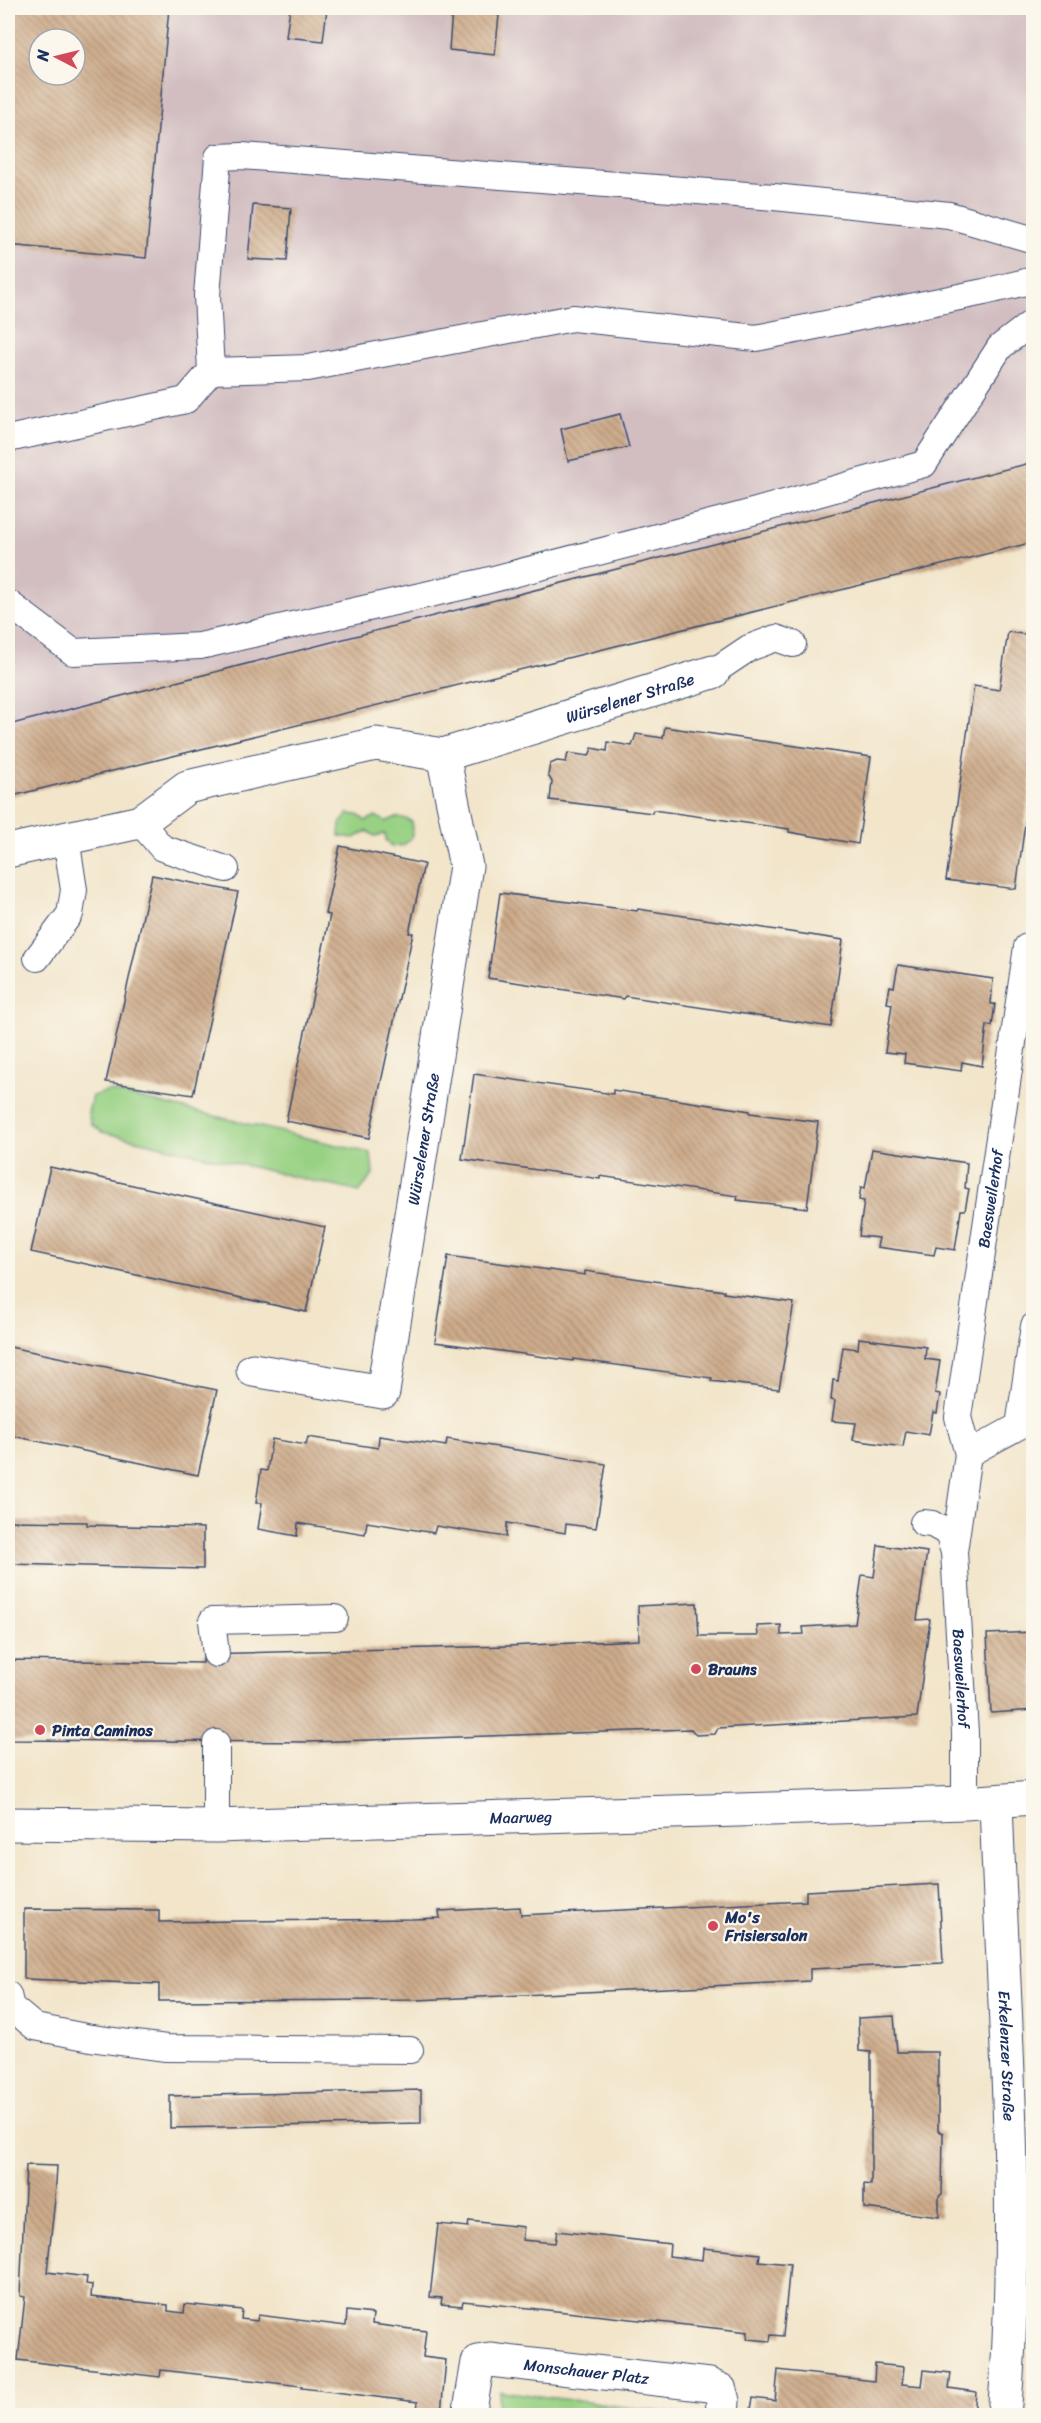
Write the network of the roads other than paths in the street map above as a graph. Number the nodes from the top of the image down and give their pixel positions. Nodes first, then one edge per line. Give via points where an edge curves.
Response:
1 (1034, 240) edge
2 (1034, 280) edge
3 (1034, 321) edge
4 (211, 371) junction
5 (8, 439) edge
6 (8, 603) edge
7 (793, 644) dead end
8 (713, 672) joint
9 (443, 755) junction
10 (140, 822) junction
11 (66, 838) junction
12 (8, 851) edge
13 (226, 869) dead end
14 (1034, 948) edge
15 (37, 958) dead end
16 (1034, 1326) edge
17 (253, 1370) dead end
18 (968, 1454) junction
19 (923, 1523) dead end
20 (954, 1552) junction
21 (335, 1618) dead end
22 (216, 1654) dead end
23 (216, 1743) dead end
24 (1034, 1798) edge
25 (980, 1803) junction
26 (8, 1824) edge
27 (216, 1826) junction
28 (8, 1995) edge
29 (410, 2050) dead end
30 (469, 2415) edge
31 (722, 2415) edge
32 (1004, 2415) edge

1 - 4 lane via 950,215 774,197 242,156 218,158 207,296
2 - 4 lane via 756,338 573,318 308,368
3 - 6 lane via 1000,347 924,464 749,513 478,583 200,646 73,652
4 - 5 lane via 186,400
7 - 8 lane via 776,638 749,648
8 - 9 street, Würselener Straße
9 - 10 street, Würselener Straße via 376,744 187,787
9 - 17 street, Würselener Straße via 466,866 383,1392
10 - 11 street, Würselener Straße
10 - 13 lane via 162,849
11 - 12 street, Würselener Straße
11 - 15 lane via 74,890 70,914
14 - 18 lane, Baesweilerhof via 1026,947 958,1417
16 - 18 lane via 1019,1425
18 - 20 lane, Baesweilerhof
19 - 20 lane, Baesweilerhof via 948,1533
20 - 25 lane, Baesweilerhof via 965,1732
21 - 22 lane via 212,1621
23 - 27 lane
24 - 25 street, Maarweg
25 - 27 street, Maarweg
25 - 32 street, Erkelenzer Straße via 998,1891 1012,2154 1010,2345
26 - 27 street, Maarweg
28 - 29 lane via 11,2007 36,2027 91,2038 166,2048
30 - 31 street, Monschauer Platz via 478,2362 490,2360 709,2385 720,2390

